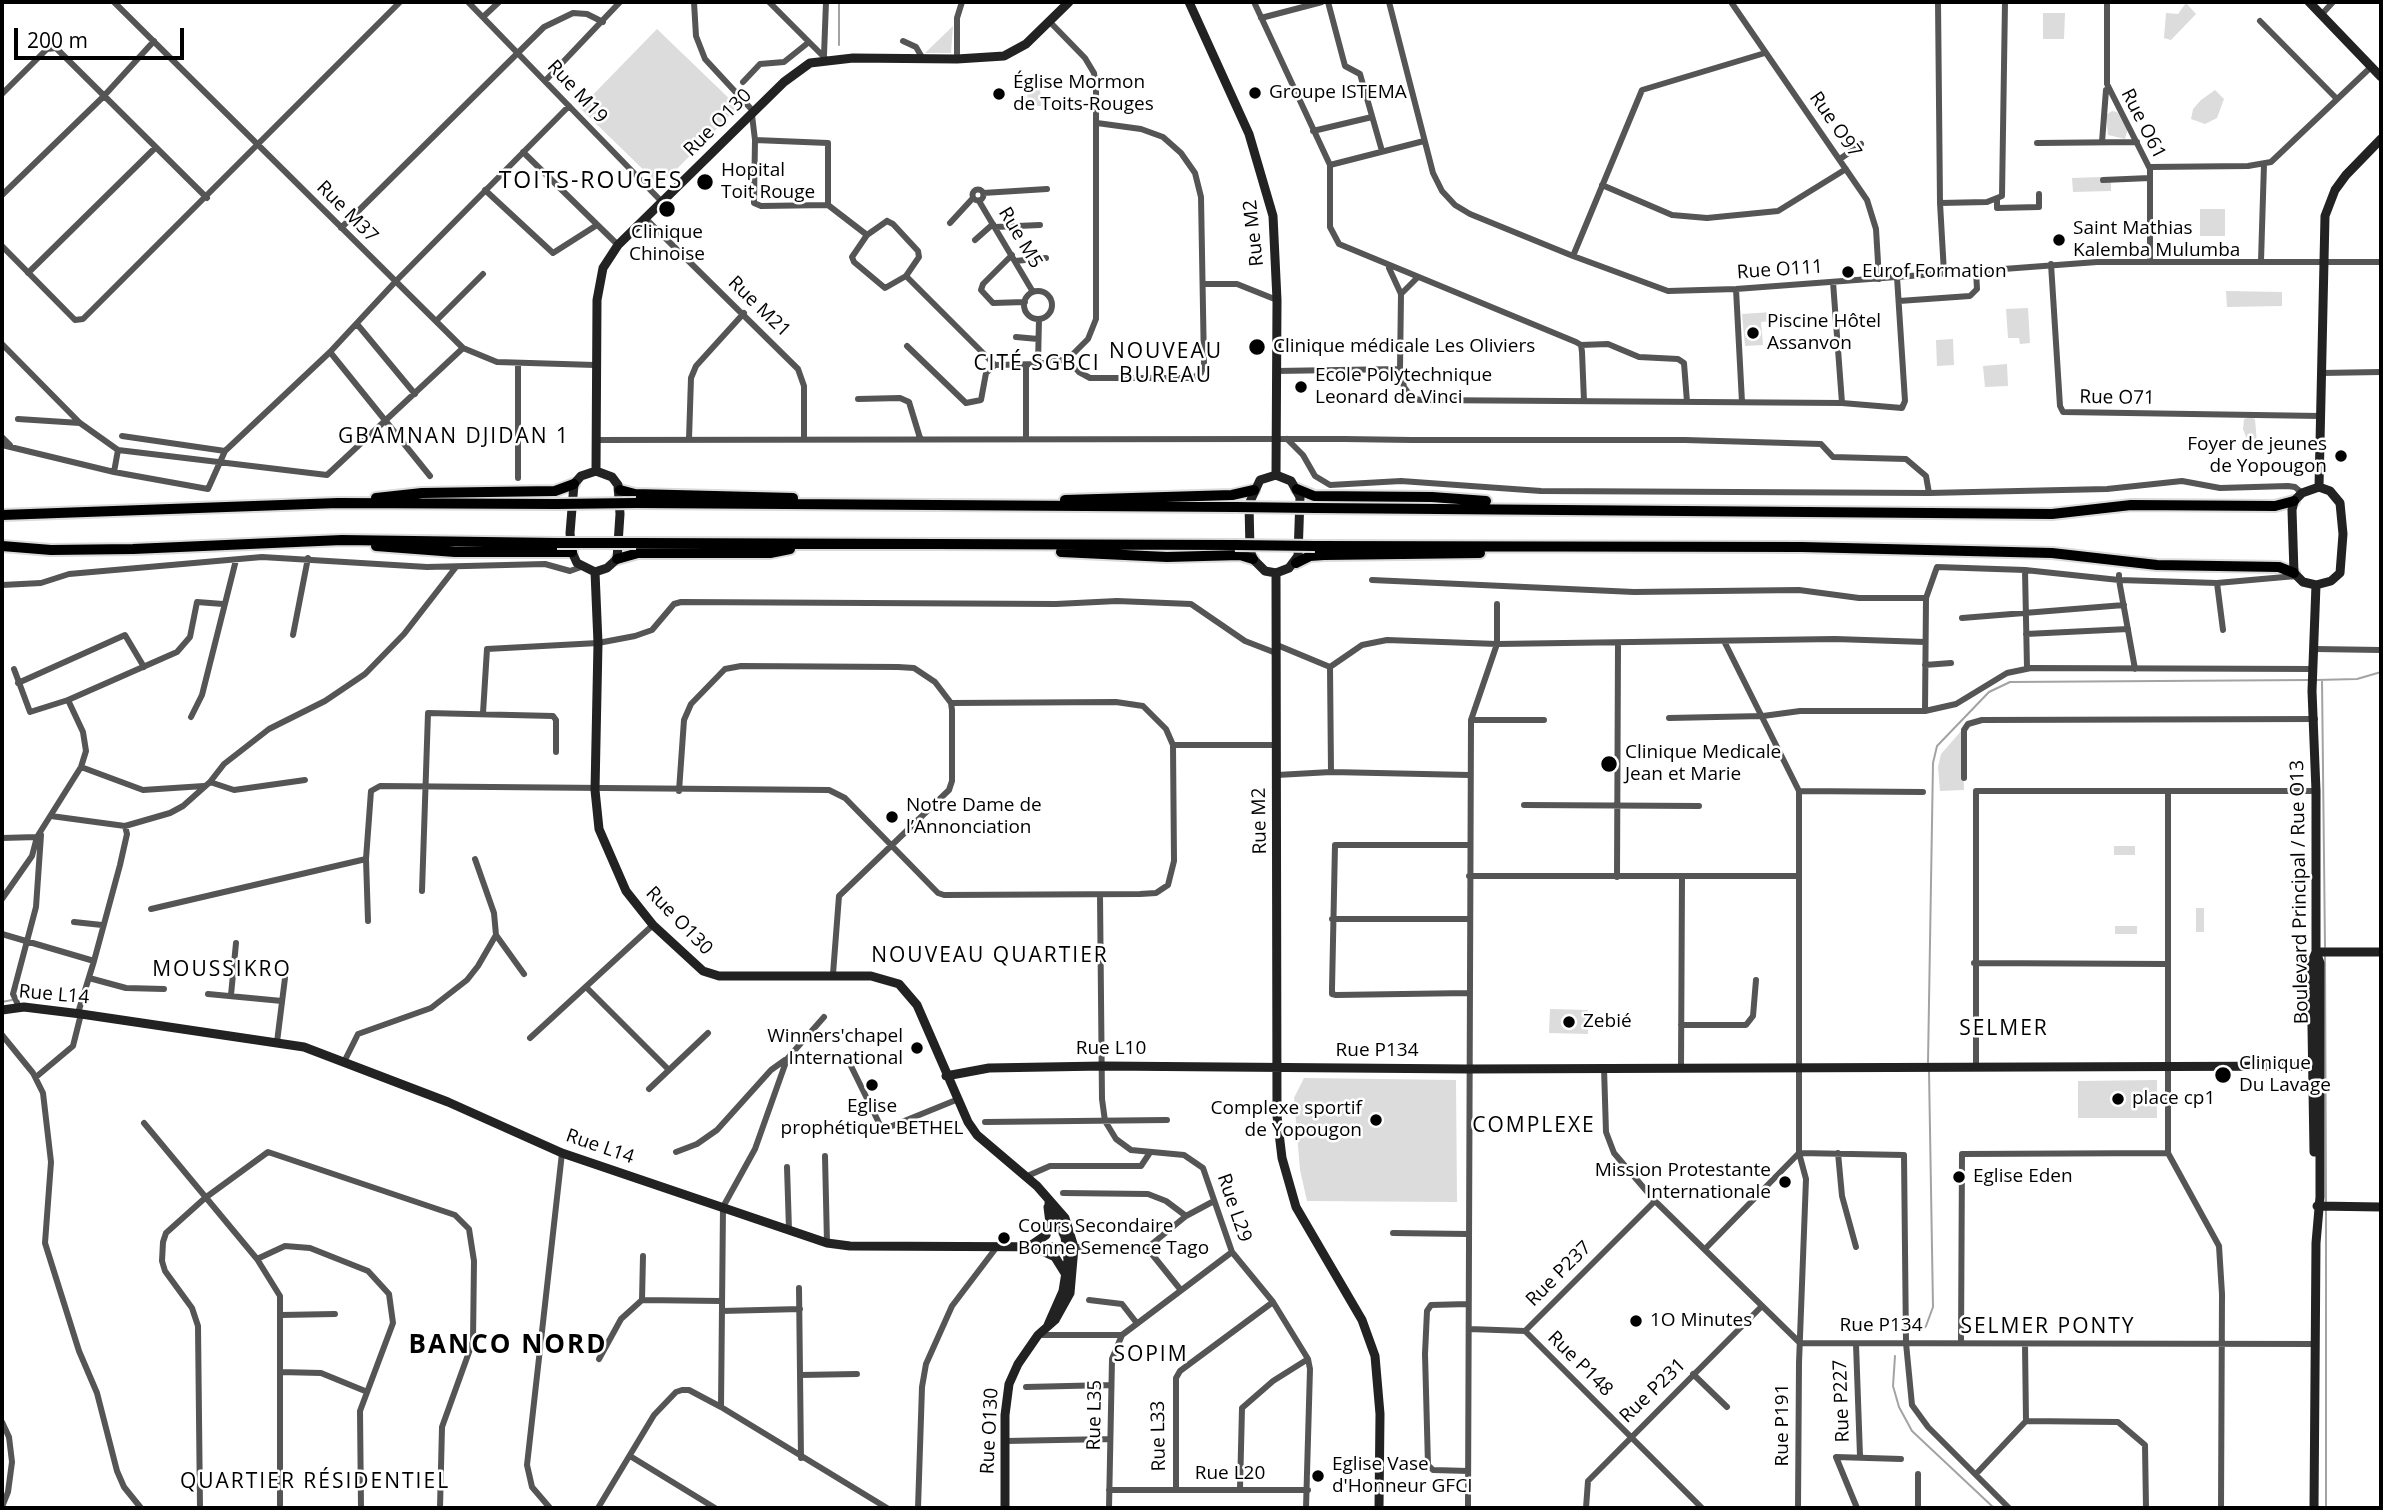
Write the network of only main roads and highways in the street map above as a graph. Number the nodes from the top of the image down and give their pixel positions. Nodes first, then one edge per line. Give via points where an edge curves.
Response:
1 (574, 484) road end
2 (1254, 489) road end
3 (1297, 489) road end
4 (620, 490) road end
5 (2298, 497) road end
6 (338, 503) junction
7 (844, 504) junction
8 (983, 505) junction
9 (1569, 508) junction
10 (2, 515) edge
11 (342, 540) junction
12 (814, 544) junction
13 (2, 546) edge
14 (981, 546) junction
15 (1565, 547) junction
16 (572, 552) road end
17 (617, 559) road end
18 (1253, 559) road end
19 (1296, 563) road end
20 (2295, 575) road end

1 - 6 highway via 555,491 422,493
2 - 8 highway via 1232,495
3 - 9 highway via 1314,496 1432,496
4 - 7 highway
5 - 9 highway via 2275,506 2131,505 2052,514
6 - 7 highway, bridge
6 - 10 highway
7 - 8 highway
8 - 9 highway, bridge
11 - 12 highway, bridge
11 - 13 highway via 133,549
11 - 16 highway via 455,552
12 - 14 highway
12 - 17 highway via 770,553 638,553
14 - 15 highway, bridge
14 - 18 highway via 1132,557 1240,555
15 - 19 highway via 1437,556 1324,555
15 - 20 highway via 2052,554 2157,565 2279,567

